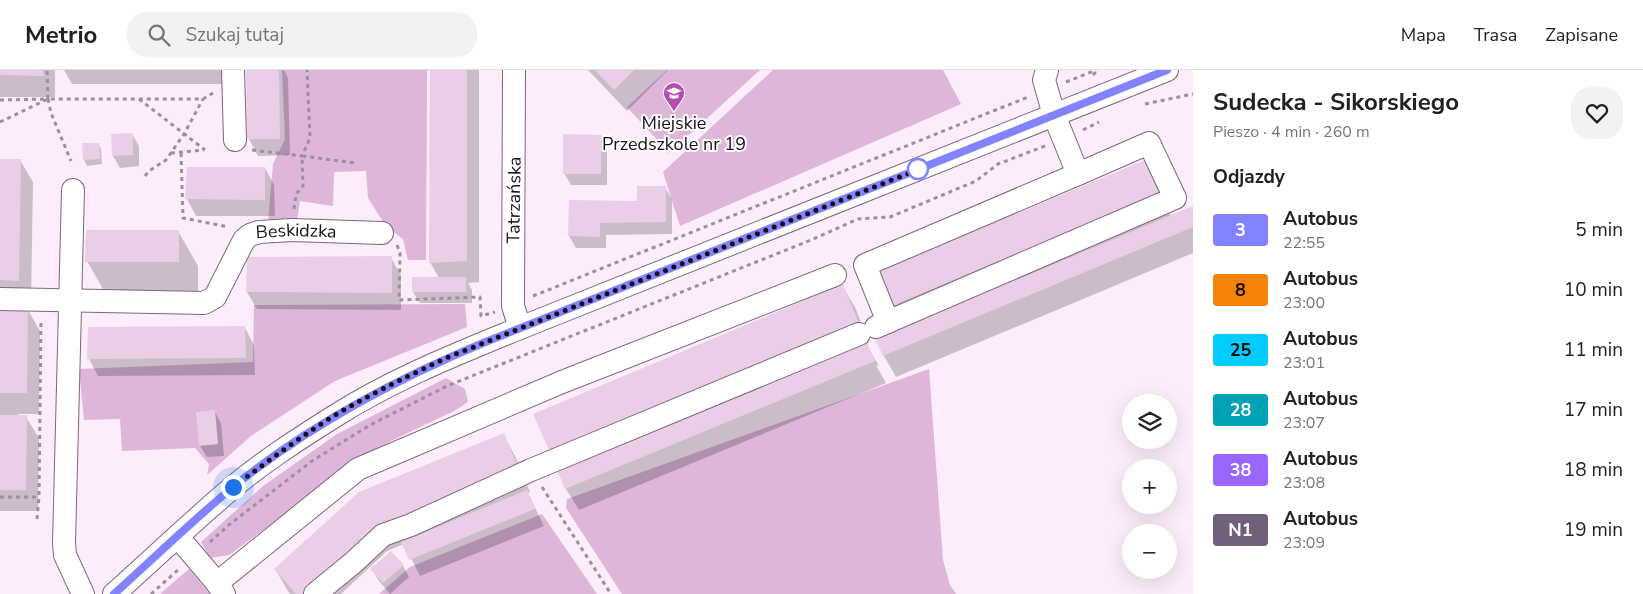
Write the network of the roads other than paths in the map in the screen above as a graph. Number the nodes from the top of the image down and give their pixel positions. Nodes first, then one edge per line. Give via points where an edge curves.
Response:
1 (514, 70) edge
2 (1167, 70) edge
3 (233, 75) edge
4 (1047, 80) edge
5 (1054, 115) junction
6 (235, 140) road end
7 (1078, 174) junction
8 (73, 190) dead end
9 (382, 233) road end
10 (835, 275) dead end
11 (0, 299) edge
12 (70, 301) junction
13 (874, 327) junction
14 (520, 328) junction
15 (178, 537) junction
16 (221, 589) edge
17 (83, 594) edge
18 (114, 594) edge
19 (315, 594) edge

1 - 14 street, Tatrzańska via 513,306
2 - 5 street
3 - 6 street
4 - 5 street
5 - 7 street
5 - 14 street
7 - 13 street via 865,264
7 - 13 street via 1149,143 1175,198
8 - 12 street
9 - 12 street, Beskidzka via 292,230 250,235 244,240 218,292 204,303
10 - 16 street via 562,382 358,469
11 - 12 street, Beskidzka
12 - 17 street via 65,555
13 - 19 street via 383,535
14 - 15 street via 446,358 336,415 233,487
15 - 16 street
15 - 18 street

